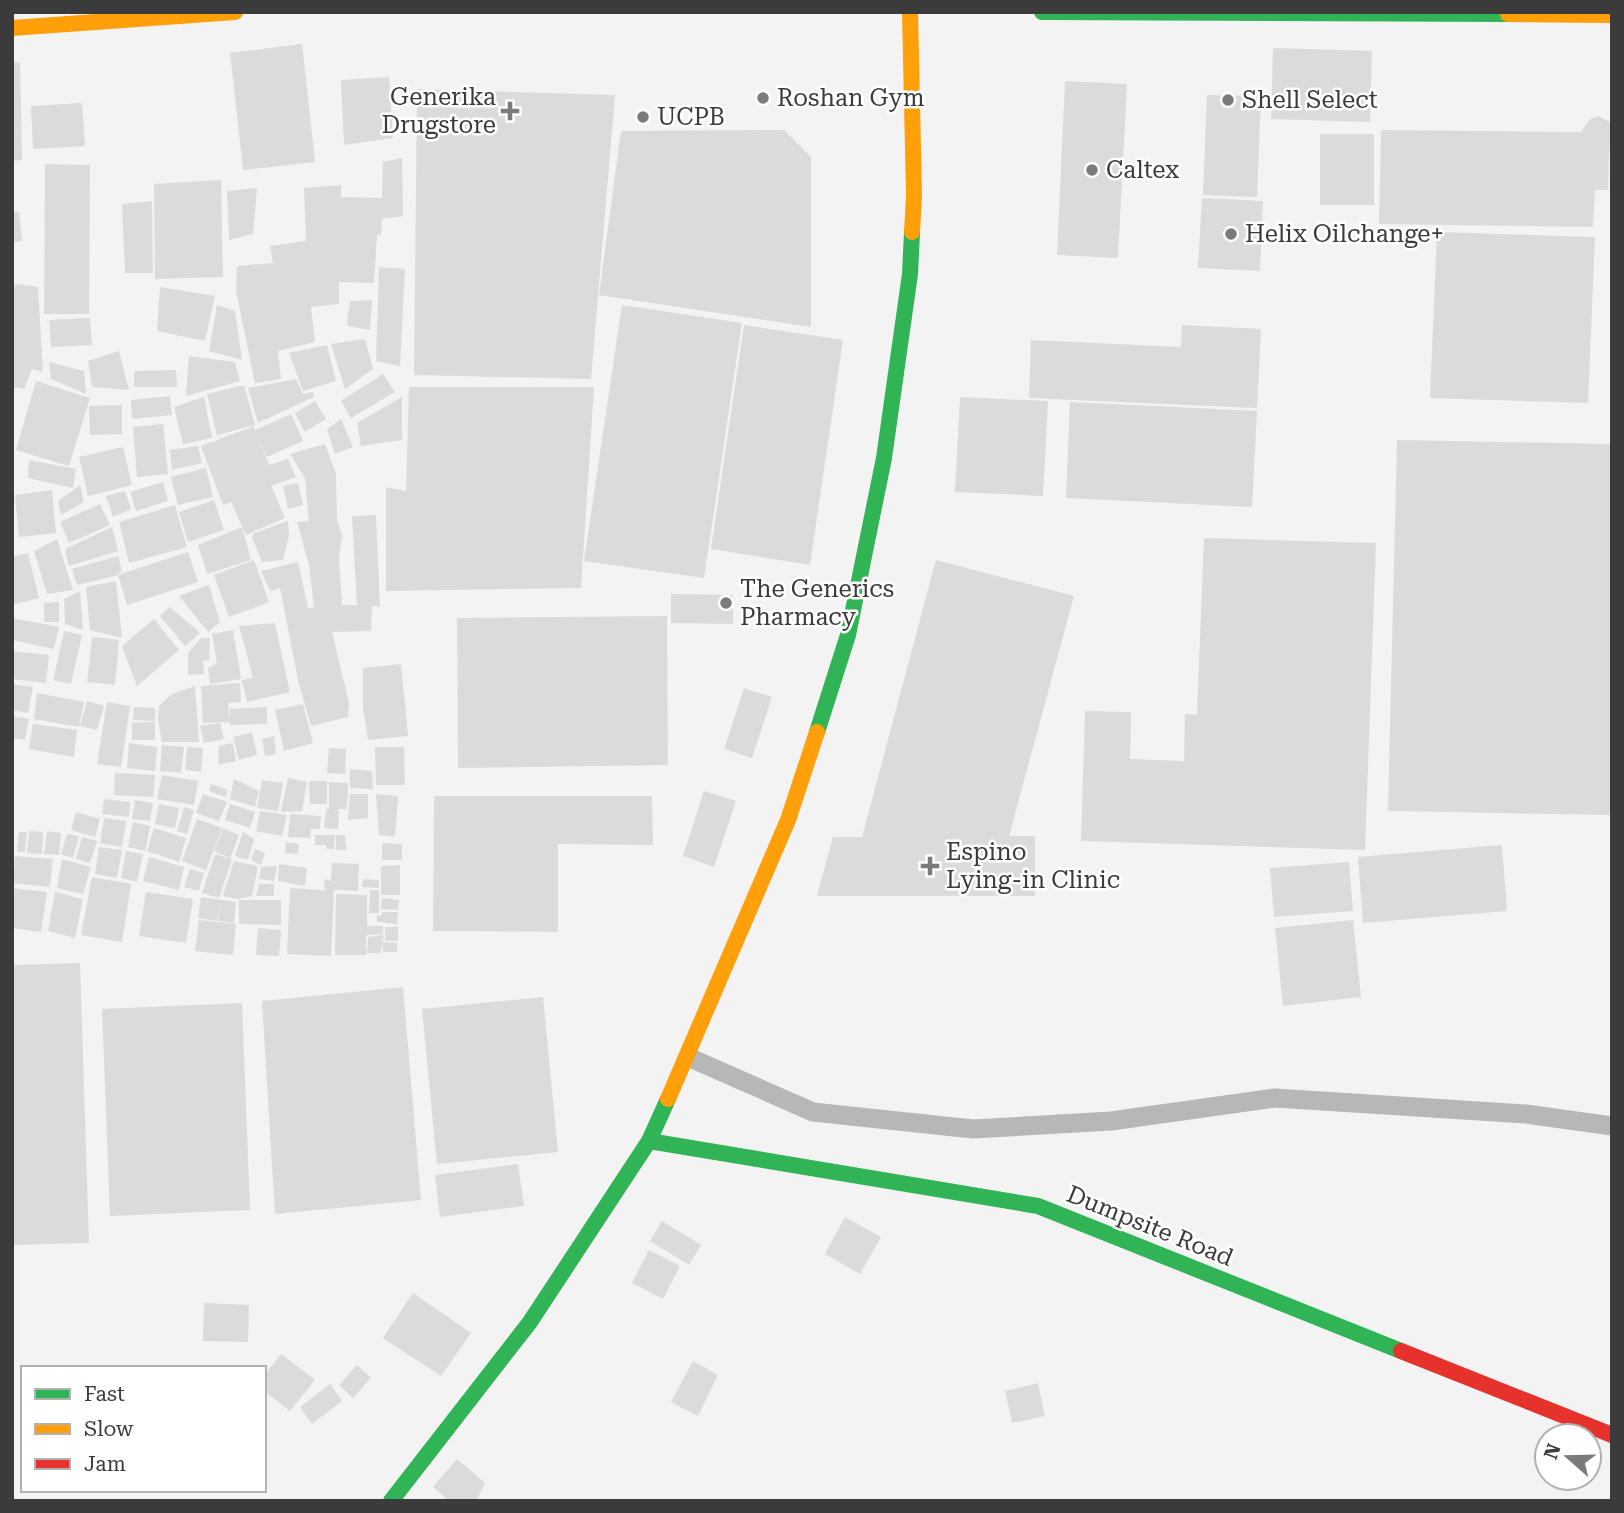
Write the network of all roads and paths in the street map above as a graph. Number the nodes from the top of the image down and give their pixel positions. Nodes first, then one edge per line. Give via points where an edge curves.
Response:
1 (235, 12) edge
2 (910, 12) edge
3 (1042, 12) edge
4 (1612, 15) edge
5 (12, 28) edge
6 (688, 1057) junction
7 (1612, 1126) edge
8 (649, 1141) junction
9 (1612, 1435) edge
10 (391, 1501) edge

1 - 5 main road
2 - 6 main road via 911,274 884,458 848,635 788,820
3 - 4 main road
6 - 7 lane via 813,1112 973,1129 1111,1121 1275,1098 1526,1114
6 - 8 main road
8 - 9 main road, Dumpsite Road via 1038,1206
8 - 10 main road via 530,1322

